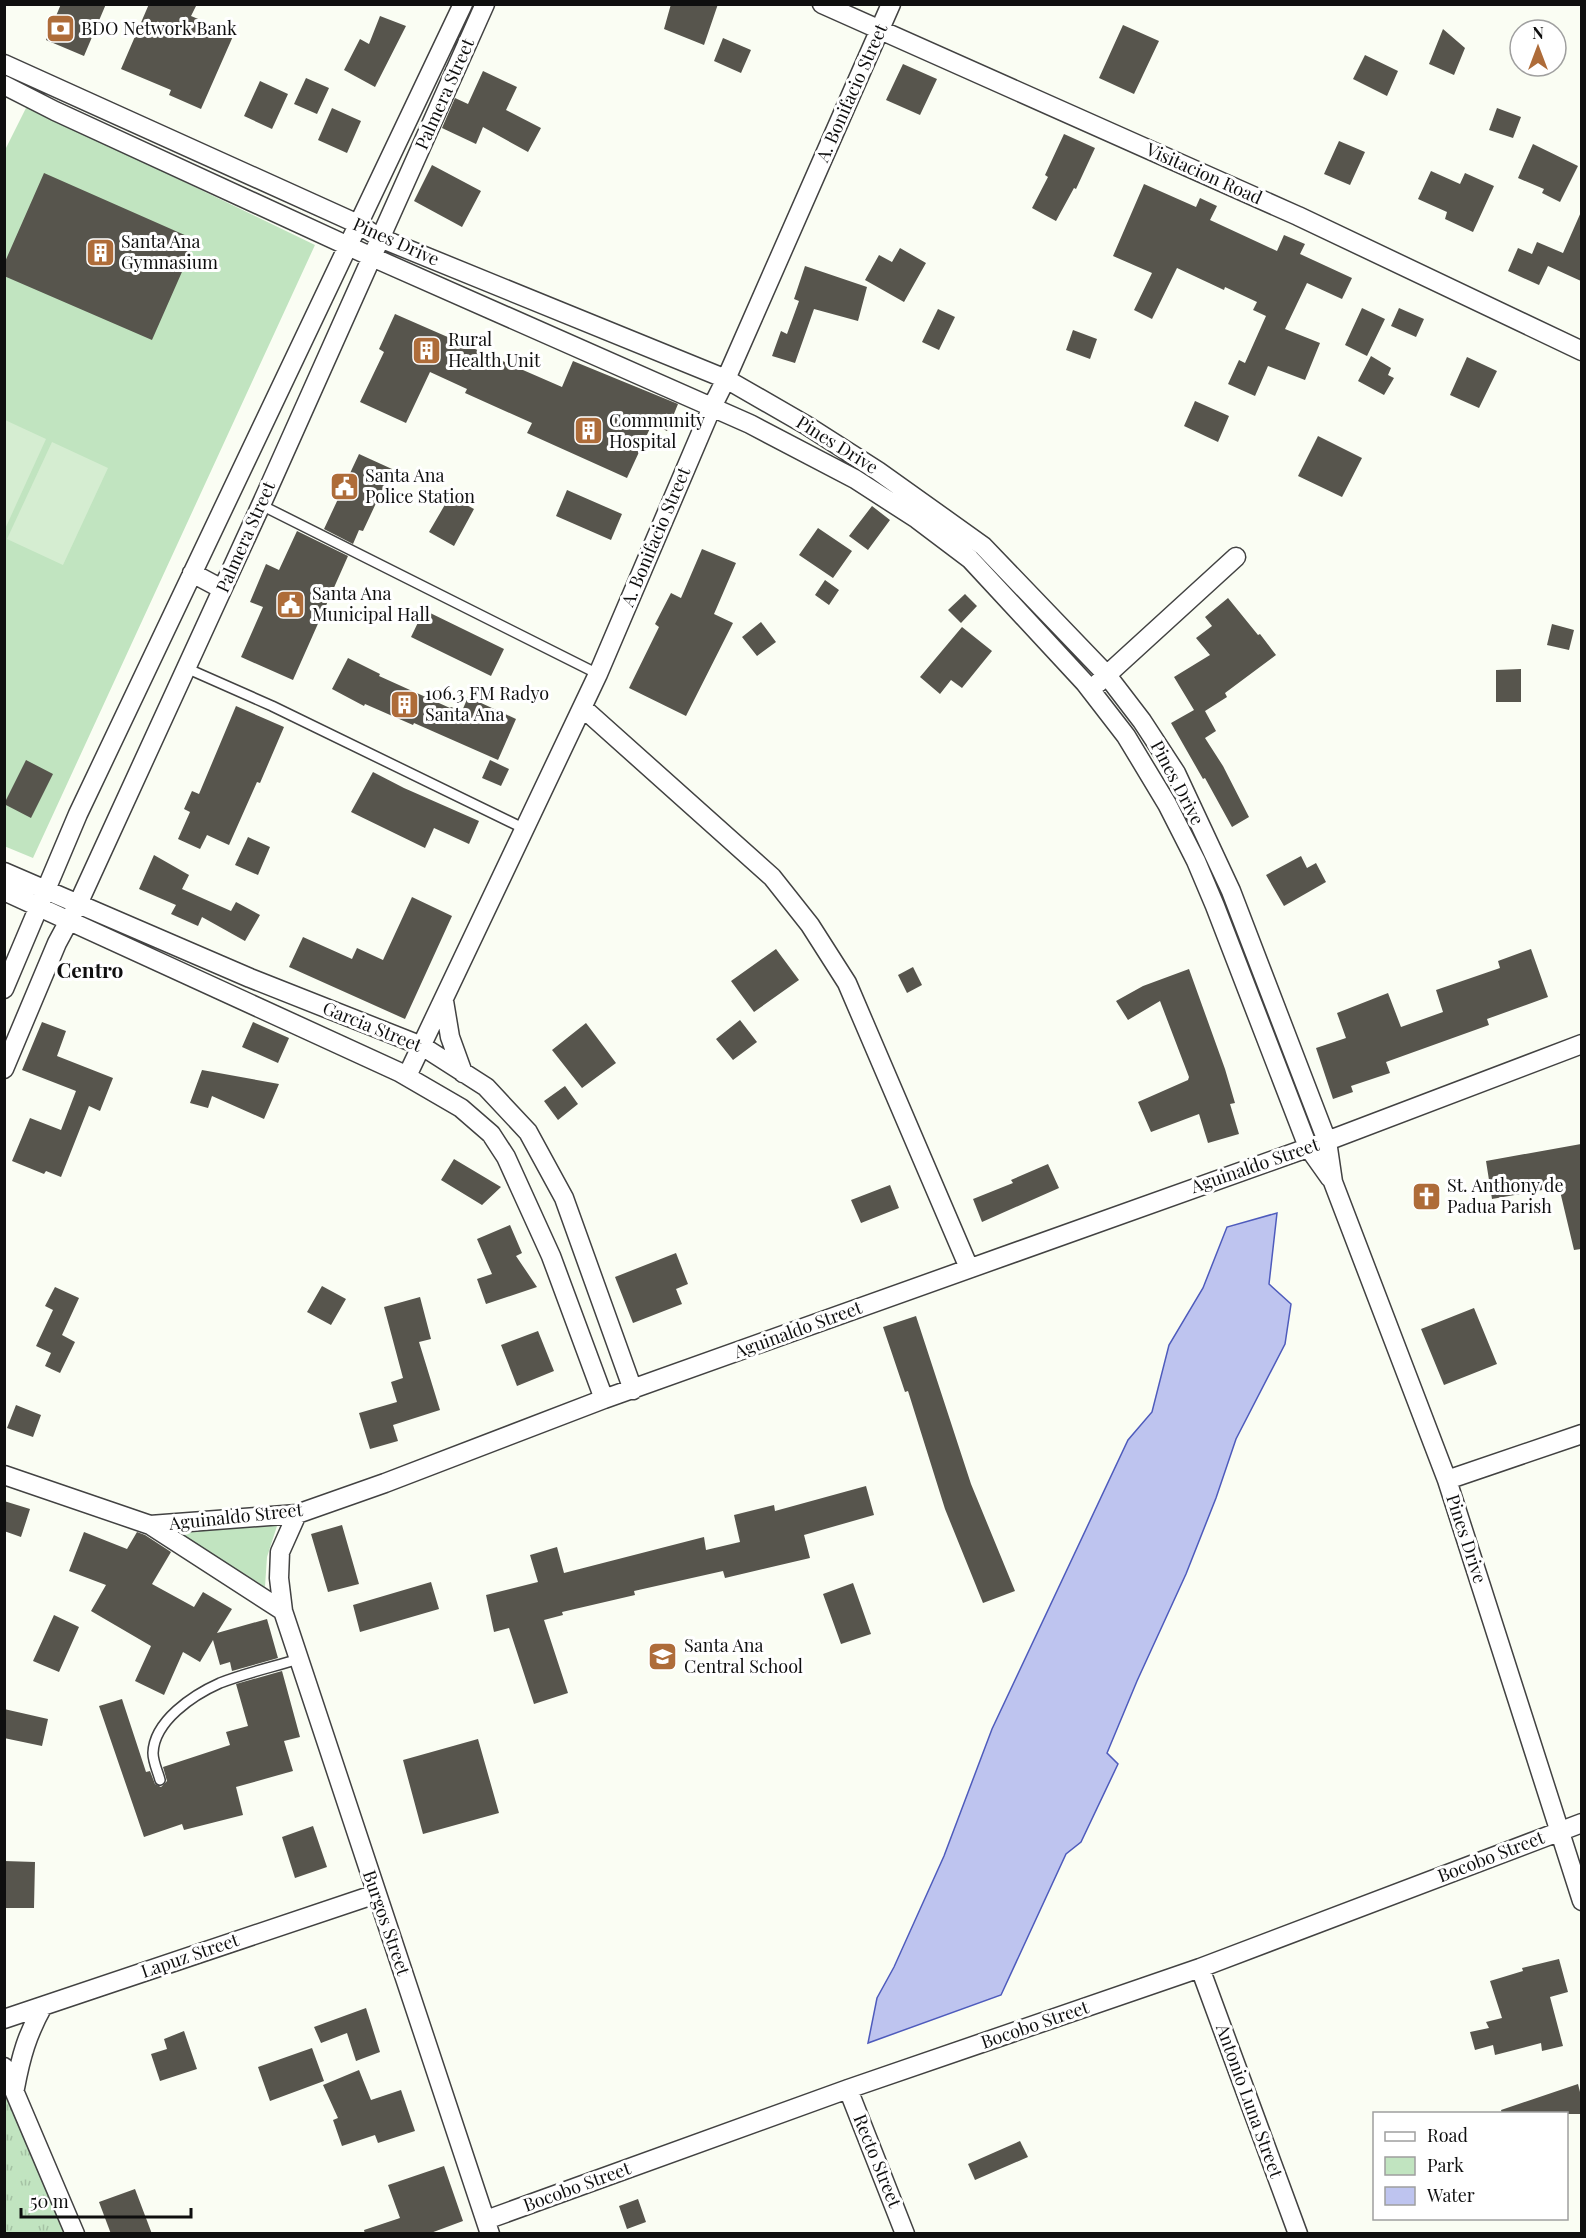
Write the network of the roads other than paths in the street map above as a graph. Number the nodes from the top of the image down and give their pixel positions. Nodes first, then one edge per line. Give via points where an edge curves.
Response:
1 (463, 4) edge
2 (485, 4) edge
3 (822, 4) edge
4 (891, 4) edge
5 (879, 29) junction
6 (4, 64) edge
7 (4, 85) edge
8 (358, 224) junction
9 (381, 238) junction
10 (349, 245) junction
11 (372, 257) junction
12 (1581, 351) edge
13 (726, 379) junction
14 (712, 407) junction
15 (261, 505) junction
16 (1236, 556) dead end
17 (192, 573) junction
18 (222, 589) junction
19 (186, 668) junction
20 (598, 674) junction
21 (1106, 674) junction
22 (1091, 691) junction
23 (583, 708) junction
24 (525, 829) junction
25 (4, 872) edge
26 (4, 891) edge
27 (42, 898) junction
28 (78, 904) junction
29 (69, 921) junction
30 (4, 989) edge
31 (444, 1001) junction
32 (1581, 1044) edge
33 (422, 1046) junction
34 (4, 1069) edge
35 (463, 1073) junction
36 (407, 1076) junction
37 (1327, 1141) junction
38 (1308, 1148) junction
39 (1333, 1182) junction
40 (969, 1268) junction
41 (633, 1390) junction
42 (604, 1399) junction
43 (1581, 1434) edge
44 (4, 1475) edge
45 (1447, 1480) junction
46 (297, 1514) junction
47 (150, 1525) junction
48 (283, 1611) junction
49 (299, 1659) junction
50 (160, 1780) dead end
51 (1581, 1823) edge
52 (1560, 1831) junction
53 (376, 1893) junction
54 (1581, 1901) edge
55 (1200, 1968) junction
56 (44, 2006) junction
57 (4, 2019) edge
58 (4, 2067) edge
59 (15, 2088) junction
60 (848, 2089) junction
61 (488, 2227) edge
62 (75, 2234) edge
63 (905, 2234) edge
64 (1298, 2234) edge

1 - 8 street, Palmera Street
2 - 9 street, Palmera Street
3 - 5 street, Visitacion Road
4 - 5 street, A. Bonifacio Street
5 - 12 street, Visitacion Road via 1298,216
5 - 13 street, A. Bonifacio Street
6 - 8 street, Pines Drive
7 - 10 street, Pines Drive
8 - 9 street, Pines Drive
8 - 10 street, Palmera Street
9 - 11 street, Palmera Street
9 - 13 street, Pines Drive
10 - 11 street, Pines Drive
10 - 17 street, Palmera Street
11 - 14 street, Pines Drive
11 - 15 street, Palmera Street
13 - 14 street, A. Bonifacio Street
13 - 21 street, Pines Drive via 878,471 984,546
14 - 20 street, A. Bonifacio Street
14 - 22 street, Pines Drive via 855,480 926,526 970,559
15 - 18 street, Palmera Street
15 - 20 lane
16 - 21 street
17 - 18 street
17 - 27 street, Palmera Street
18 - 19 street, Palmera Street
19 - 24 lane
19 - 28 street, Palmera Street
20 - 23 street, A. Bonifacio Street
21 - 22 street
21 - 37 street, Pines Drive via 1176,772 1231,891
22 - 38 street, Pines Drive via 1126,736 1196,861
23 - 24 street, A. Bonifacio Street
23 - 40 street via 772,877 810,925 847,983
24 - 31 street, A. Bonifacio Street
25 - 27 street, Garcia Street
26 - 27 street, Garcia Street
27 - 28 street, Garcia Street
27 - 29 street, Garcia Street
27 - 30 street, Palmera Street
28 - 29 street, Palmera Street
28 - 33 street, Garcia Street
29 - 34 street, Palmera Street
29 - 36 street, Garcia Street
31 - 33 street, A. Bonifacio Street
31 - 35 street via 450,1037
32 - 37 street, Aguinaldo Street
33 - 35 street, Garcia Street
33 - 36 street, A. Bonifacio Street
35 - 41 street, Garcia Street via 486,1087 528,1132 564,1198
36 - 42 street, Garcia Street via 461,1108 490,1134 506,1157 552,1256
37 - 38 street, Aguinaldo Street
37 - 39 street, Pines Drive
38 - 39 street, Pines Drive
38 - 40 street, Aguinaldo Street
39 - 45 street, Pines Drive
40 - 41 street, Aguinaldo Street
41 - 42 street, Aguinaldo Street
42 - 46 street, Aguinaldo Street
43 - 45 street
44 - 47 street, Aguinaldo Street
45 - 52 street, Pines Drive
46 - 47 street, Aguinaldo Street
46 - 48 street, Burgos Street via 280,1552
47 - 48 street
48 - 49 street, Burgos Street
49 - 50 lane via 220,1683 171,1717 155,1737 152,1755
49 - 53 street, Burgos Street
51 - 52 street, Bocobo Street
52 - 54 street, Pines Drive
52 - 55 street, Bocobo Street
53 - 56 street, Lapuz Street
53 - 61 street, Burgos Street
55 - 60 street, Bocobo Street
55 - 64 street, Antonio Luna Street
56 - 57 street, Lapuz Street
56 - 59 street via 21,2053
58 - 59 street
59 - 62 street
60 - 61 street, Bocobo Street
60 - 63 street, Recto Street

